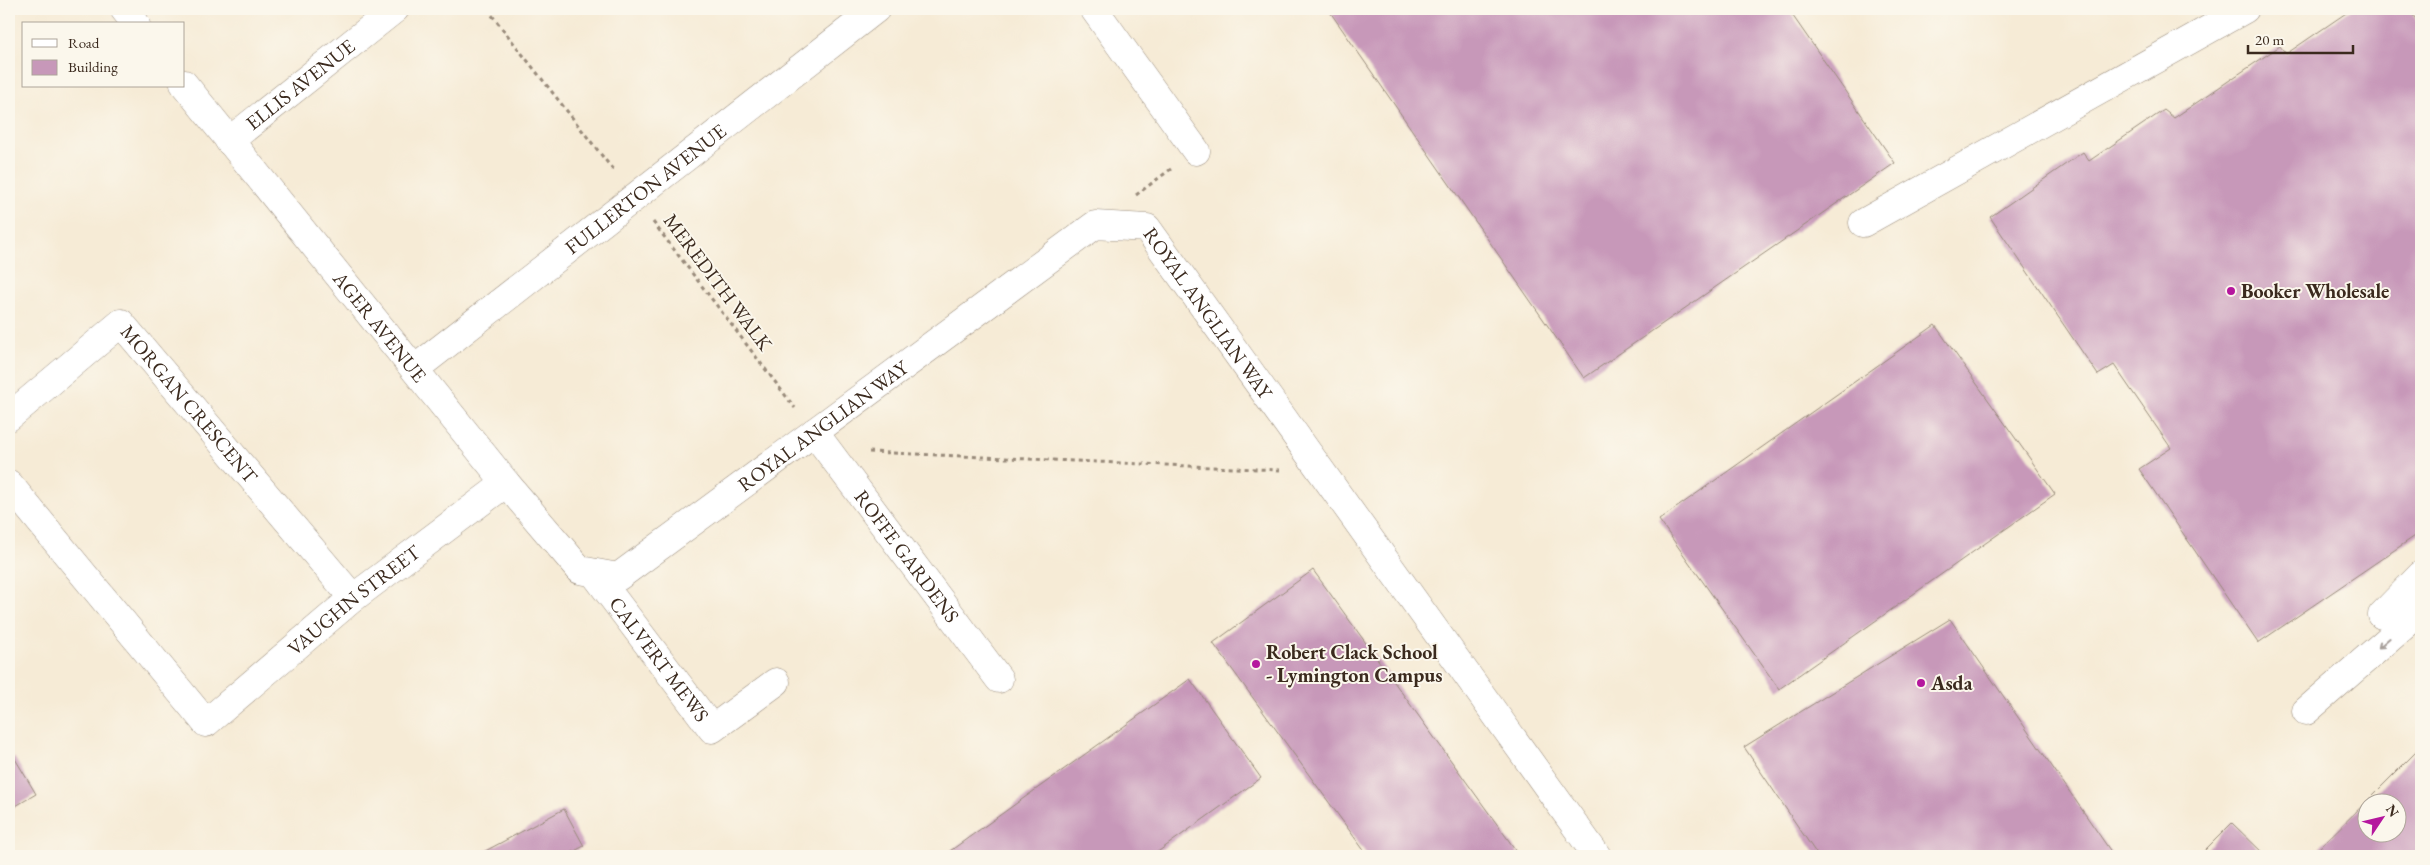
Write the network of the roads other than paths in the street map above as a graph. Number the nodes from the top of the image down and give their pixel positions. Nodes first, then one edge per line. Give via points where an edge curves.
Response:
1 (124, 9) edge
2 (395, 9) edge
3 (876, 9) edge
4 (1094, 9) edge
5 (2245, 9) edge
6 (134, 22) edge
7 (185, 85) edge
8 (229, 141) junction
9 (1196, 151) road end
10 (1863, 223) dead end
11 (416, 368) junction
12 (9, 417) edge
13 (822, 441) junction
14 (506, 483) junction
15 (9, 484) edge
16 (587, 571) junction
17 (2421, 575) edge
18 (353, 598) junction
19 (2421, 611) edge
20 (2382, 615) dead end
21 (999, 679) dead end
22 (776, 682) dead end
23 (2306, 711) dead end
24 (1597, 856) edge

1 - 6 street
2 - 8 street, ELLIS AVENUE
3 - 11 street, FULLERTON AVENUE
4 - 9 street
5 - 10 street
7 - 8 street, AGER AVENUE
8 - 11 street, AGER AVENUE
11 - 14 street, AGER AVENUE
12 - 18 street, MORGAN CRESCENT via 121,323
13 - 16 street, ROYAL ANGLIAN WAY via 618,576
13 - 21 street, ROFFE GARDENS
13 - 24 street, ROYAL ANGLIAN WAY via 1094,225 1147,228
14 - 16 street, AGER AVENUE
14 - 18 street, VAUGHN STREET
15 - 18 street, VAUGHN STREET via 206,723
16 - 22 street, CALVERT MEWS via 712,729
17 - 20 street
19 -> 23 street

